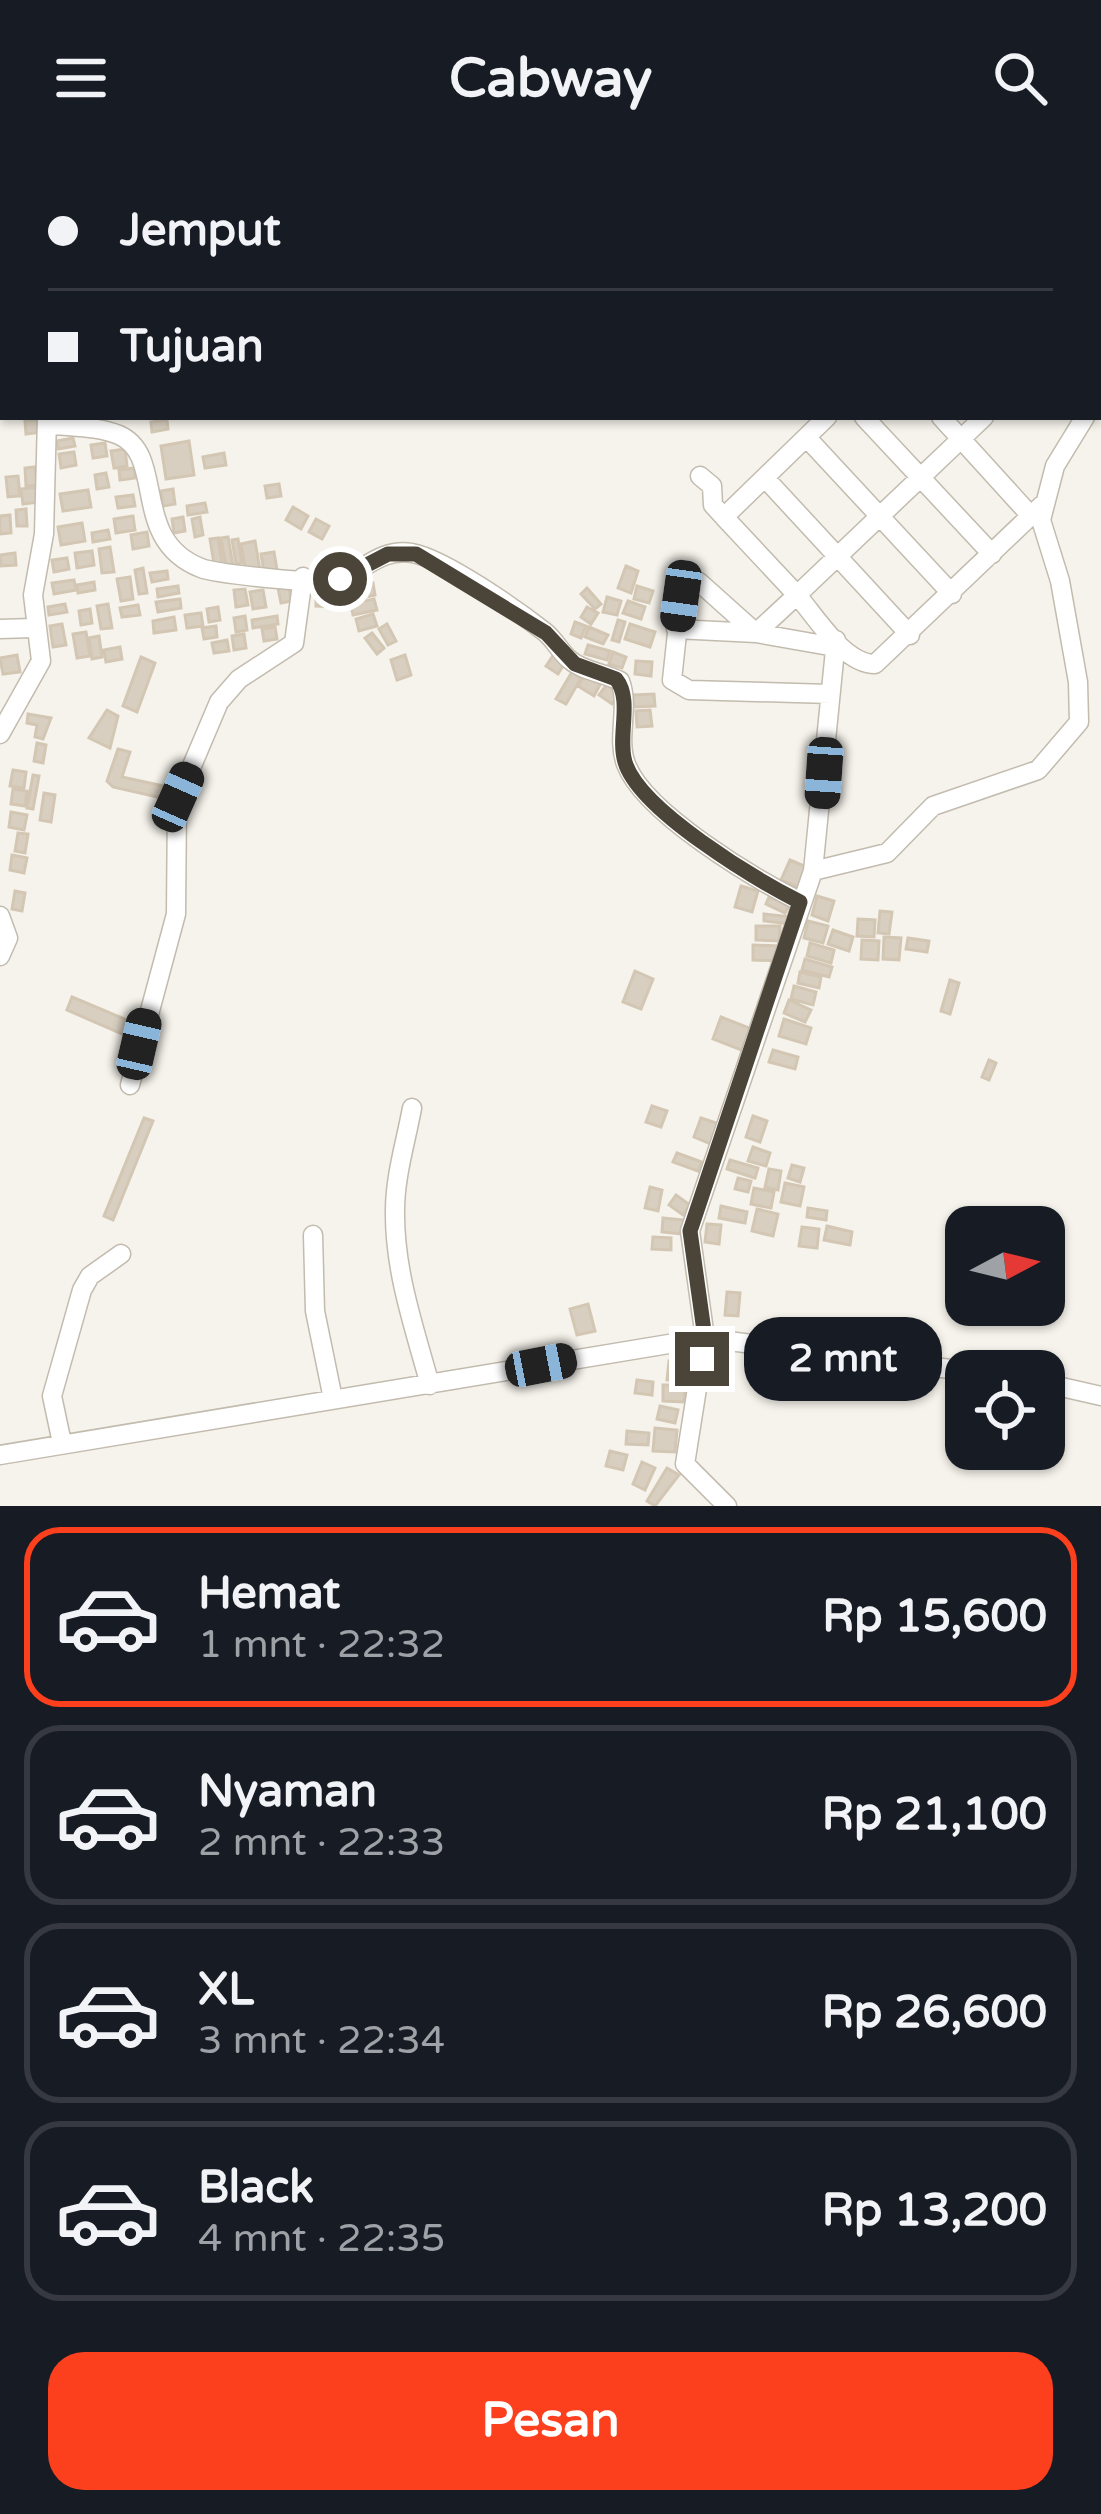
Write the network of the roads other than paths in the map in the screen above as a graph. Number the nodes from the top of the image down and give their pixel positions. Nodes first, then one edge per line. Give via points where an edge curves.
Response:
1 (47, 420) edge
2 (824, 420) edge
3 (867, 420) edge
4 (944, 420) edge
5 (981, 420) edge
6 (1083, 420) edge
7 (807, 438) junction
8 (962, 438) junction
9 (700, 476) dead end
10 (921, 477) junction
11 (765, 478) junction
12 (1037, 510) junction
13 (880, 517) junction
14 (724, 518) junction
15 (992, 554) junction
16 (840, 555) junction
17 (303, 577) junction
18 (952, 594) junction
19 (797, 595) junction
20 (33, 628) junction
21 (0, 629) edge
22 (676, 629) junction
23 (756, 633) junction
24 (910, 635) junction
25 (836, 644) junction
26 (830, 694) junction
27 (0, 734) edge
28 (813, 871) junction
29 (800, 902) junction
30 (0, 916) edge
31 (0, 956) edge
32 (130, 1085) dead end
33 (412, 1108) dead end
34 (314, 1235) dead end
35 (121, 1254) dead end
36 (705, 1338) junction
37 (945, 1368) edge
38 (430, 1385) junction
39 (1065, 1388) edge
40 (1101, 1396) edge
41 (333, 1399) junction
42 (62, 1443) junction
43 (0, 1455) edge
44 (727, 1506) edge

1 - 17 street via 131,443 146,470 154,519 191,563 240,576
1 - 20 street
2 - 7 street
3 - 10 street
4 - 8 street
5 - 8 street
6 - 12 street
7 - 11 street
7 - 13 street
8 - 10 street
8 - 12 street
9 - 14 street
10 - 13 street
10 - 15 street
11 - 14 street
11 - 16 street
12 - 15 street
12 - 28 street via 1078,682 1079,722 1038,770 933,806 887,853
13 - 16 street
13 - 18 street
14 - 19 street
15 - 18 street
16 - 19 street
16 - 24 street
17 - 29 street via 332,582 388,554 416,554 546,633 575,664 616,679 623,690 624,761 636,782 734,866
17 - 32 street via 294,643 218,702 177,801 176,914
18 - 24 street
19 - 23 street
19 - 25 street
20 - 21 street
20 - 27 street via 41,661
22 - 23 street
22 - 23 street via 681,596 694,581
22 - 26 street via 671,675 682,688
23 - 25 street
24 - 25 street via 870,665
25 - 26 street
26 - 28 street
28 - 29 street
29 - 36 street via 690,1231
30 - 31 street via 8,938
33 - 38 street via 395,1230
34 - 41 street via 315,1311
35 - 42 street via 82,1290 52,1396
36 - 37 street
36 - 38 street
36 - 44 street via 685,1464
38 - 41 street
39 - 40 street
41 - 42 street
42 - 43 street

